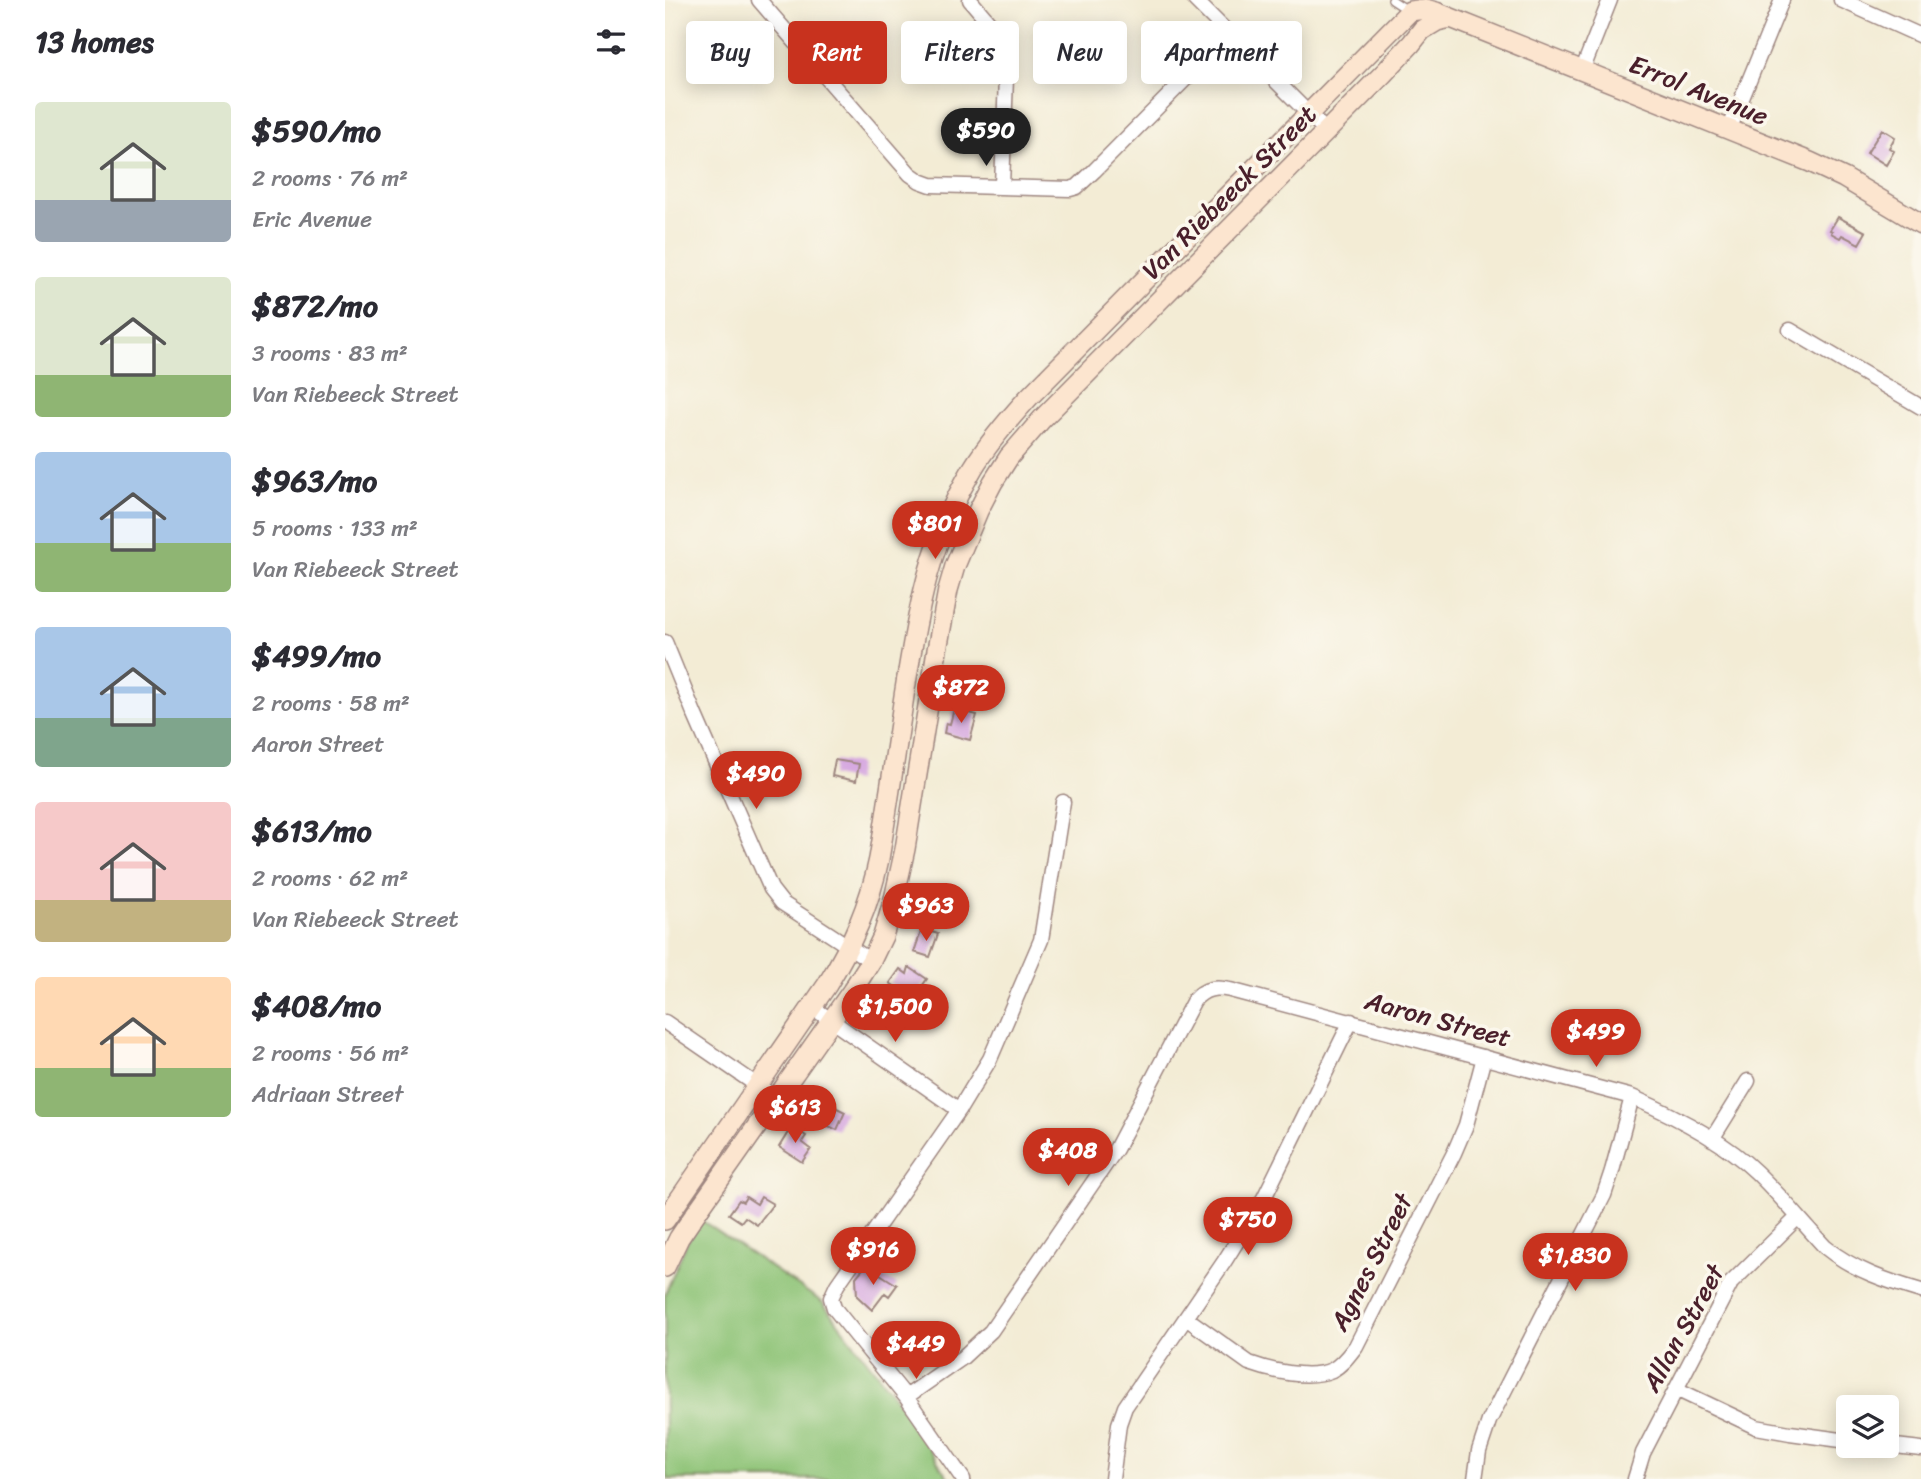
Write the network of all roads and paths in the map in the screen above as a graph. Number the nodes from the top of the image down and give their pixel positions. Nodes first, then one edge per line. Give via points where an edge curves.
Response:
1 (759, 0) edge
2 (970, 0) edge
3 (1195, 0) edge
4 (1392, 0) edge
5 (1610, 0) edge
6 (1782, 0) edge
7 (1841, 0) edge
8 (1410, 11) junction
9 (1451, 18) junction
10 (1217, 21) edge
11 (1921, 36) edge
12 (1582, 71) junction
13 (1180, 84) edge
14 (1279, 84) edge
15 (1309, 114) junction
16 (1729, 130) junction
17 (1327, 131) junction
18 (1002, 186) junction
19 (1921, 224) edge
20 (1790, 330) dead end
21 (1921, 407) edge
22 (972, 471) junction
23 (993, 482) junction
24 (665, 642) edge
25 (1063, 802) dead end
26 (849, 947) junction
27 (871, 961) junction
28 (812, 1007) junction
29 (832, 1021) junction
30 (1351, 1021) junction
31 (665, 1022) edge
32 (1484, 1057) junction
33 (1748, 1081) dead end
34 (757, 1085) junction
35 (1632, 1097) junction
36 (777, 1099) junction
37 (959, 1110) junction
38 (1712, 1139) junction
39 (1797, 1218) junction
40 (665, 1220) edge
41 (672, 1233) edge
42 (665, 1267) edge
43 (1921, 1291) edge
44 (1186, 1318) junction
45 (1676, 1390) junction
46 (906, 1397) junction
47 (1836, 1439) edge
48 (1899, 1447) edge
49 (1921, 1450) edge
50 (963, 1479) edge
51 (1112, 1479) edge
52 (1475, 1479) edge
53 (1635, 1479) edge

1 - 18 street via 914,177 931,185
2 - 18 street via 1007,50
3 - 10 street
4 - 8 lane
5 - 12 street
6 - 16 street
7 - 11 street
8 - 9 street via 1425,9
8 - 15 street, Van Riebeeck Street
9 - 12 street, Errol Avenue
9 - 17 street, Van Riebeeck Street via 1422,30
12 - 16 street, Errol Avenue
13 - 18 street via 1075,188
14 - 15 street
15 - 17 street
15 - 22 street, Van Riebeeck Street via 1029,397
16 - 19 street, Errol Avenue via 1831,171
17 - 23 street, Van Riebeeck Street via 1042,419
20 - 21 street
22 - 23 street
22 - 26 street, Van Riebeeck Street via 945,525 925,583 876,871 868,905
23 - 27 street, Van Riebeeck Street via 965,539 948,590 905,849 883,936
24 - 26 street via 771,889 782,903
25 - 37 street via 1041,940 990,1059
26 - 27 street
26 - 28 street, Van Riebeeck Street
27 - 29 street, Van Riebeeck Street
28 - 29 street
28 - 34 street, Van Riebeeck Street
29 - 36 street, Van Riebeeck Street
29 - 37 street
30 - 32 street, Aaron Street
30 - 44 street via 1264,1198
30 - 46 street, Aaron Street via 1230,990 1203,991 1194,1000 1116,1149 991,1331 962,1358
31 - 34 street
32 - 35 street, Aaron Street
32 - 44 street, Agnes Street via 1458,1146 1356,1346 1343,1363 1302,1373 1249,1363
33 - 38 street
34 - 36 street
34 - 40 street, Van Riebeeck Street
35 - 38 street, Aaron Street
35 - 52 street via 1604,1195 1489,1421
36 - 41 street, Van Riebeeck Street
37 - 46 street via 832,1294 834,1308
38 - 39 street, Aaron Street via 1755,1171
39 - 43 street, Aaron Street via 1848,1264
39 - 45 street, Allan Street via 1731,1283
41 - 42 street, Van Riebeeck Street
44 - 51 street via 1125,1407
45 - 47 street via 1756,1427
45 - 53 street, Allan Street via 1643,1453
46 - 50 street
48 - 49 street

